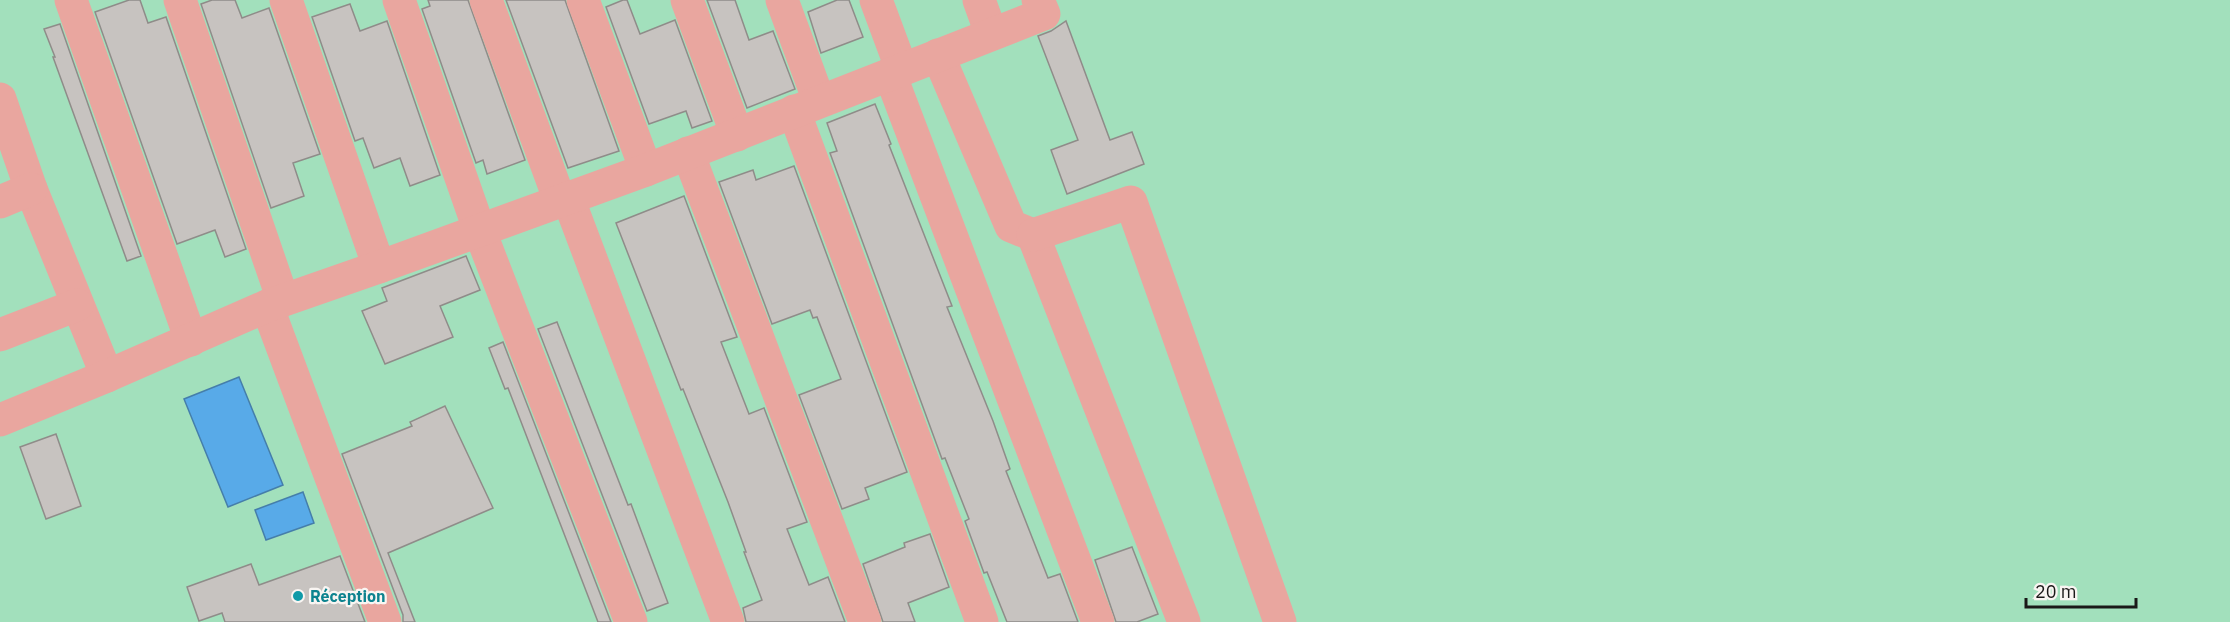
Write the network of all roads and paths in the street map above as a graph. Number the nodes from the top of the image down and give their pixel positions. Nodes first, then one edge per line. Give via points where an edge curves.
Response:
1 (70, 0) edge
2 (180, 0) edge
3 (286, 0) edge
4 (399, 0) edge
5 (486, 0) edge
6 (583, 0) edge
7 (687, 0) edge
8 (782, 0) edge
9 (876, 0) edge
10 (979, 0) edge
11 (1038, 0) edge
12 (991, 33) junction
13 (938, 55) junction
14 (896, 72) junction
15 (0, 99) edge
16 (807, 106) junction
17 (737, 135) junction
18 (688, 153) junction
19 (646, 170) junction
20 (32, 189) junction
21 (564, 200) junction
22 (0, 202) edge
23 (479, 229) junction
24 (1034, 235) junction
25 (379, 267) junction
26 (275, 303) junction
27 (77, 305) junction
28 (0, 335) edge
29 (191, 340) junction
30 (107, 376) junction
31 (0, 420) edge
32 (385, 622) edge
33 (631, 622) edge
34 (728, 622) edge
35 (865, 622) edge
36 (982, 622) edge
37 (1098, 622) edge
38 (1184, 622) edge
39 (1280, 622) edge

1 - 29 lane
2 - 26 lane
3 - 25 lane
4 - 23 lane
5 - 21 lane
6 - 19 lane
7 - 17 lane
8 - 16 lane
9 - 14 lane
10 - 12 lane
11 - 12 lane via 1044,14
12 - 13 lane
13 - 14 lane
13 - 24 lane via 1011,226
14 - 16 lane
14 - 37 lane
15 - 20 lane
16 - 17 lane
16 - 36 lane
17 - 18 lane
18 - 19 lane
18 - 35 lane
19 - 21 lane
20 - 22 lane
20 - 27 lane
21 - 23 lane
21 - 34 lane
23 - 25 lane
23 - 33 lane
24 - 38 lane
24 - 39 lane via 1131,202
25 - 26 lane
26 - 29 lane
26 - 32 lane
27 - 28 lane
27 - 30 lane
29 - 30 lane
30 - 31 lane

